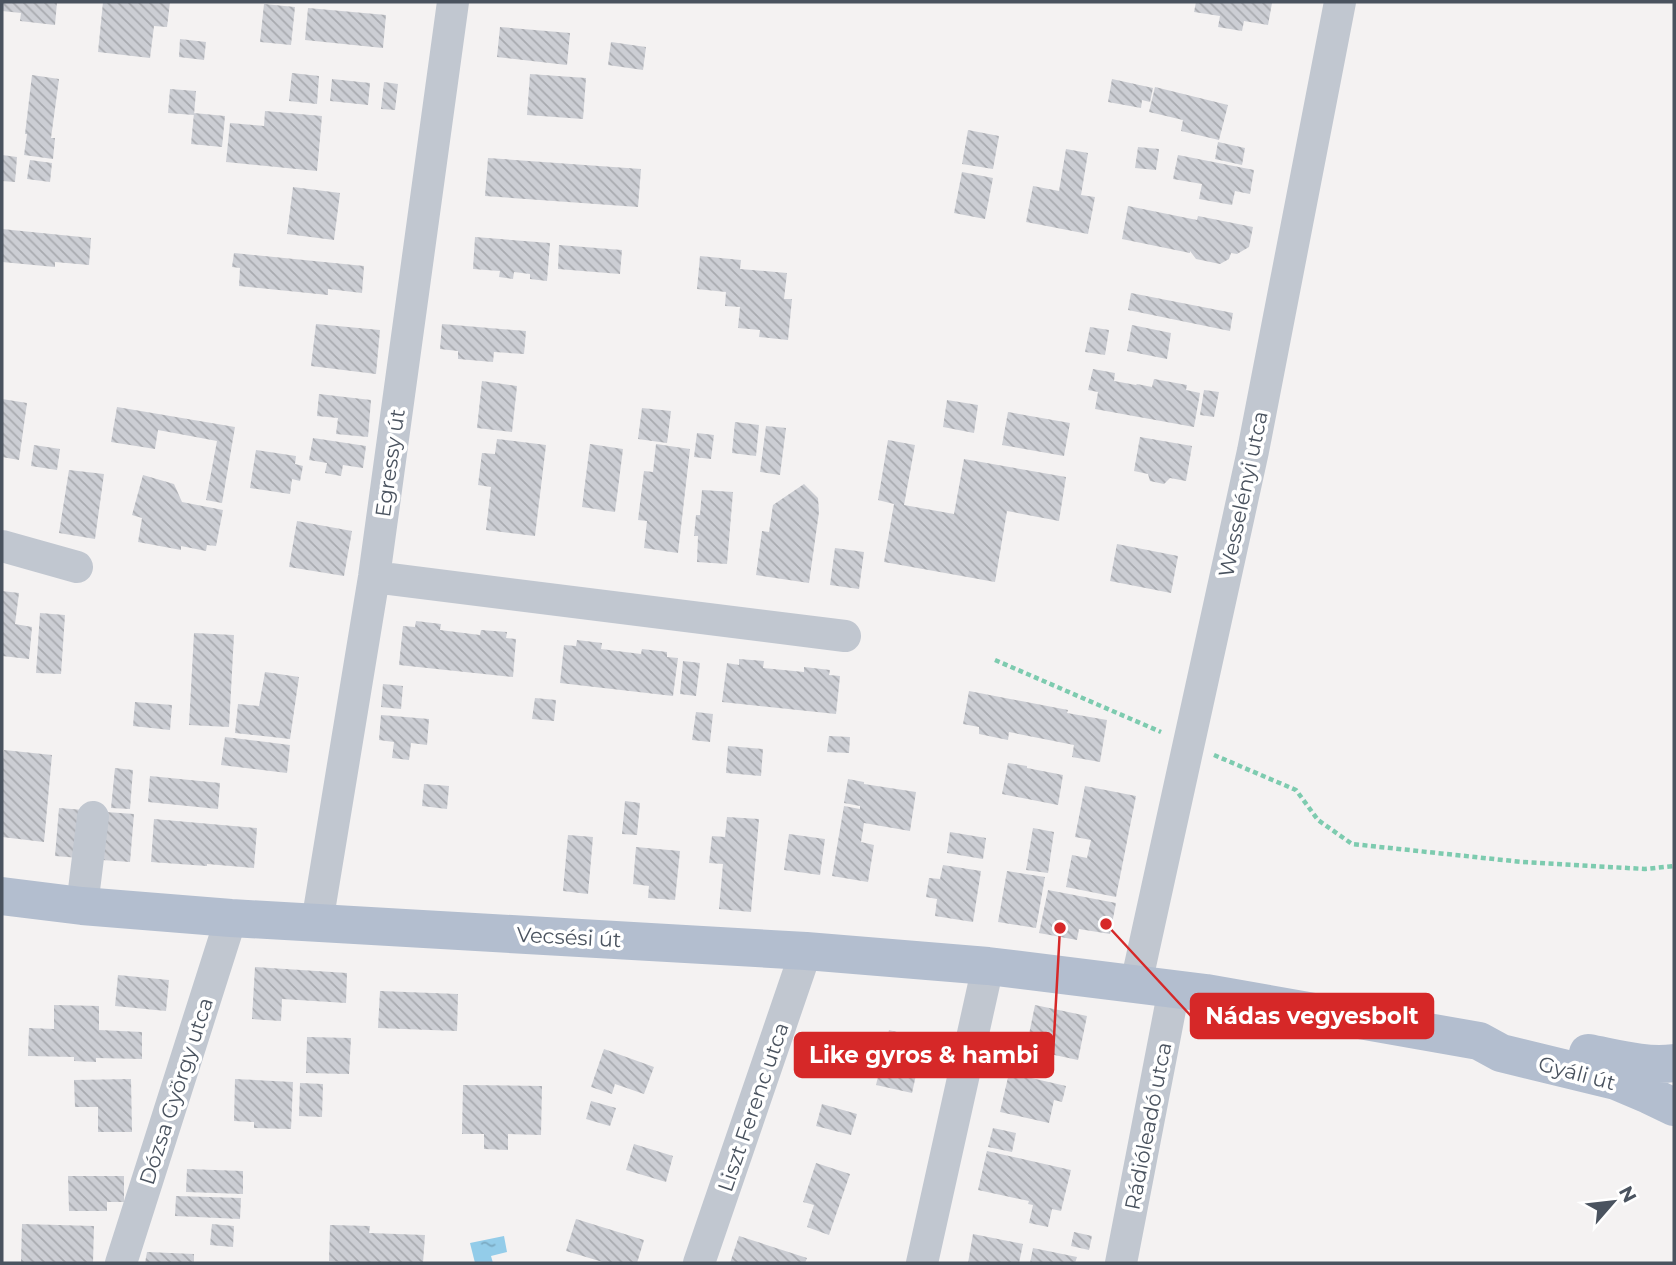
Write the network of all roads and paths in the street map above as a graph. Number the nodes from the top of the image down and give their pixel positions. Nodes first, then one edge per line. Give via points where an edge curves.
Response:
1 (453, 2) edge
2 (1340, 2) edge
3 (2, 546) edge
4 (77, 567) dead end
5 (374, 577) junction
6 (845, 636) dead end
7 (995, 660) dead end
8 (1170, 736) dead end
9 (1208, 752) dead end
10 (93, 817) dead end
11 (1674, 866) edge
12 (2, 896) edge
13 (82, 906) junction
14 (231, 918) junction
15 (317, 923) junction
16 (806, 951) junction
17 (988, 965) junction
18 (1136, 984) junction
19 (1174, 989) junction
20 (1479, 1041) junction
21 (1674, 1063) edge
22 (1674, 1107) edge
23 (121, 1263) edge
24 (699, 1263) edge
25 (922, 1263) edge
26 (1121, 1263) edge

1 - 5 street, Egressy út
2 - 18 street, Wesselényi utca via 1253,451
3 - 4 street
5 - 6 street
5 - 15 street, Egressy út
7 - 8 path
9 - 11 path via 1296,790 1318,820 1352,844 1522,862 1645,869
10 - 13 street
12 - 13 main road, Vecsési út
13 - 14 main road, Vecsési út
14 - 15 main road, Vecsési út
14 - 23 street, Dózsa György utca
15 - 16 main road, Vecsési út
16 - 17 main road, Vecsési út
16 - 24 street, Liszt Ferenc utca
17 - 18 main road, Vecsési út
17 - 25 street
18 - 19 main road, Gyáli út
19 - 20 main road, Gyáli út
19 - 26 street, Rádióleadó utca
20 - 21 main road, Gyáli út via 1504,1036 1625,1060
20 - 22 main road, Gyáli út via 1501,1053 1616,1081

